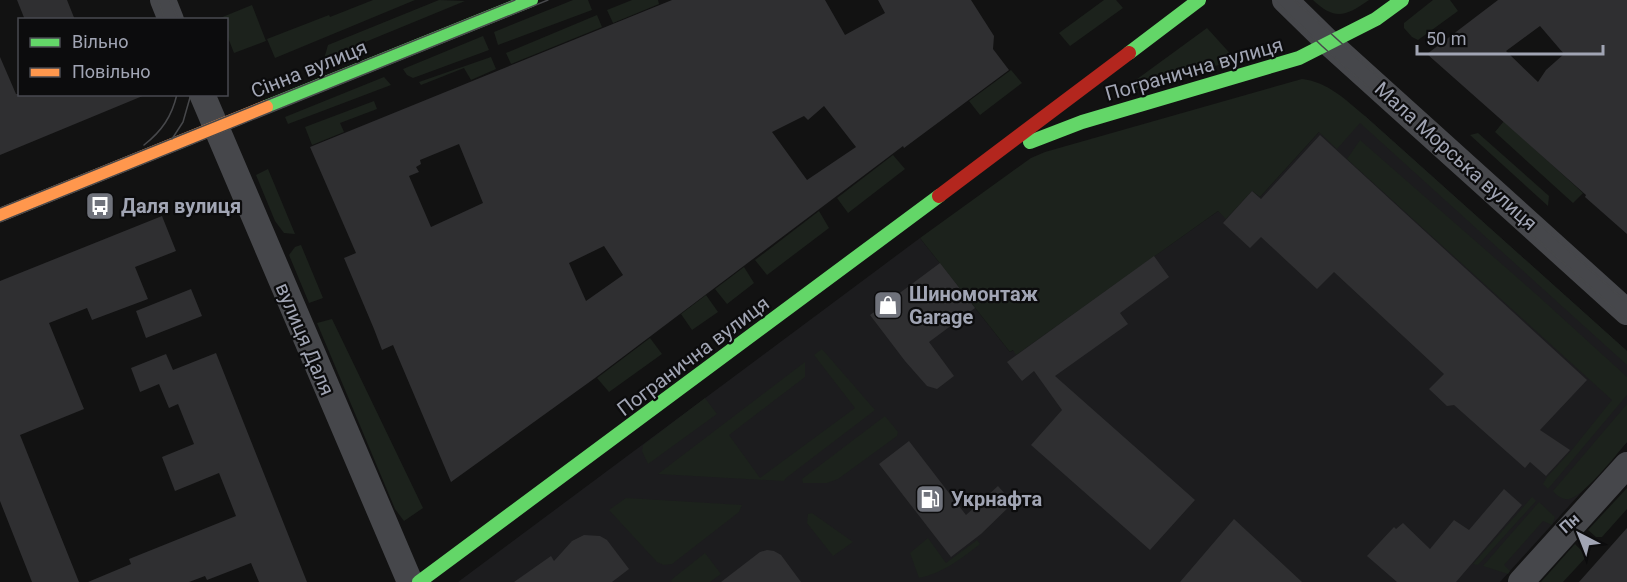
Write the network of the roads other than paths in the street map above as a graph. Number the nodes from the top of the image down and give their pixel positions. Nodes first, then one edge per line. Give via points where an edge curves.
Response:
1 (163, 0) edge
2 (531, 0) edge
3 (1199, 0) edge
4 (1285, 0) edge
5 (1402, 0) edge
6 (170, 18) edge
7 (1329, 43) junction
8 (203, 96) edge
9 (216, 127) junction
10 (990, 159) junction
11 (0, 215) edge
12 (1627, 312) edge
13 (1627, 465) edge
14 (410, 582) edge
15 (419, 582) edge
16 (1521, 582) edge

1 - 6 street
2 - 9 main road, Сінна вулиця
3 - 10 main road, Погранична вулиця
4 - 7 street, Мала Морська вулиця
5 - 7 main road, Погранична вулиця via 1376,20
7 - 10 main road, Погранична вулиця via 1299,58 1082,122
7 - 12 street, Мала Морська вулиця
8 - 9 street, вулиця Даля
9 - 11 main road, Сінна вулиця
9 - 14 street, вулиця Даля
10 - 15 main road, Погранична вулиця
13 - 16 street

